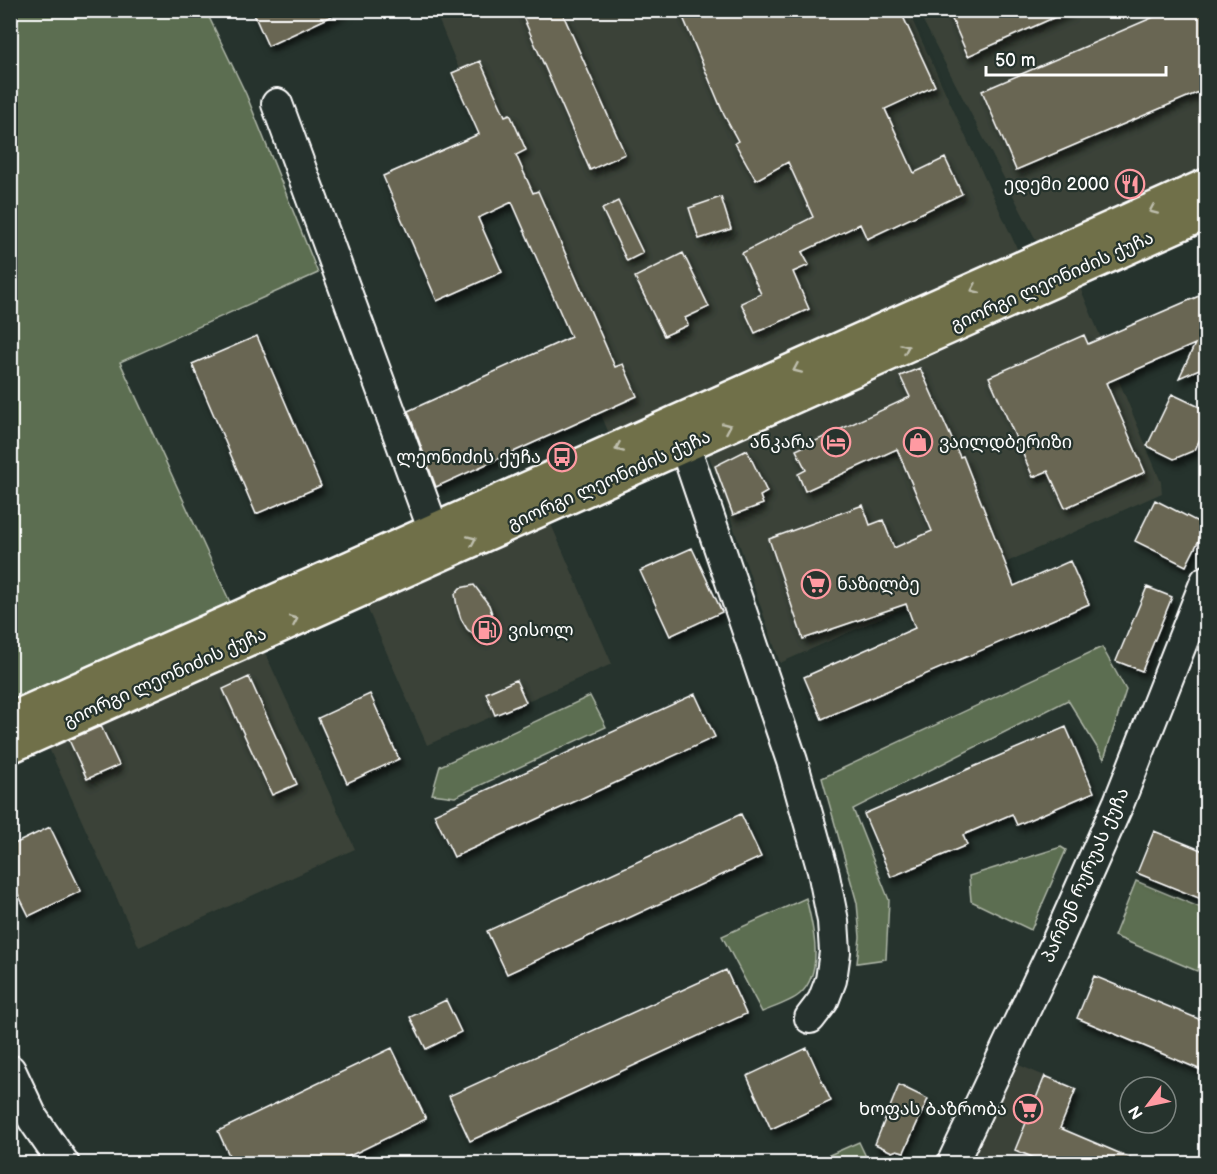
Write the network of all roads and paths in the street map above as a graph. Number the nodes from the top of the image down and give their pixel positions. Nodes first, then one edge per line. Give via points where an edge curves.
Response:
1 (277, 104) dead end
2 (1206, 186) edge
3 (1206, 212) edge
4 (681, 435) junction
5 (434, 531) junction
6 (1206, 581) edge
7 (10, 720) edge
8 (10, 746) edge
9 (810, 1018) dead end
10 (10, 1070) edge
11 (64, 1164) edge
12 (952, 1164) edge

1 - 5 street
2 -> 4 main road, გიორგი ლეონიძის ქუჩა
4 -> 3 main road, გიორგი ლეონიძის ქუჩა
4 -> 5 main road, გიორგი ლეონიძის ქუჩა
8 -> 4 main road, გიორგი ლეონიძის ქუჩა
4 - 9 street via 792,761 823,871 835,952 824,1001
5 - 7 main road, გიორგი ლეონიძის ქუჩა
6 - 12 street, პარმენ რურუას ქუჩა via 1119,802
10 - 11 street via 33,1119

